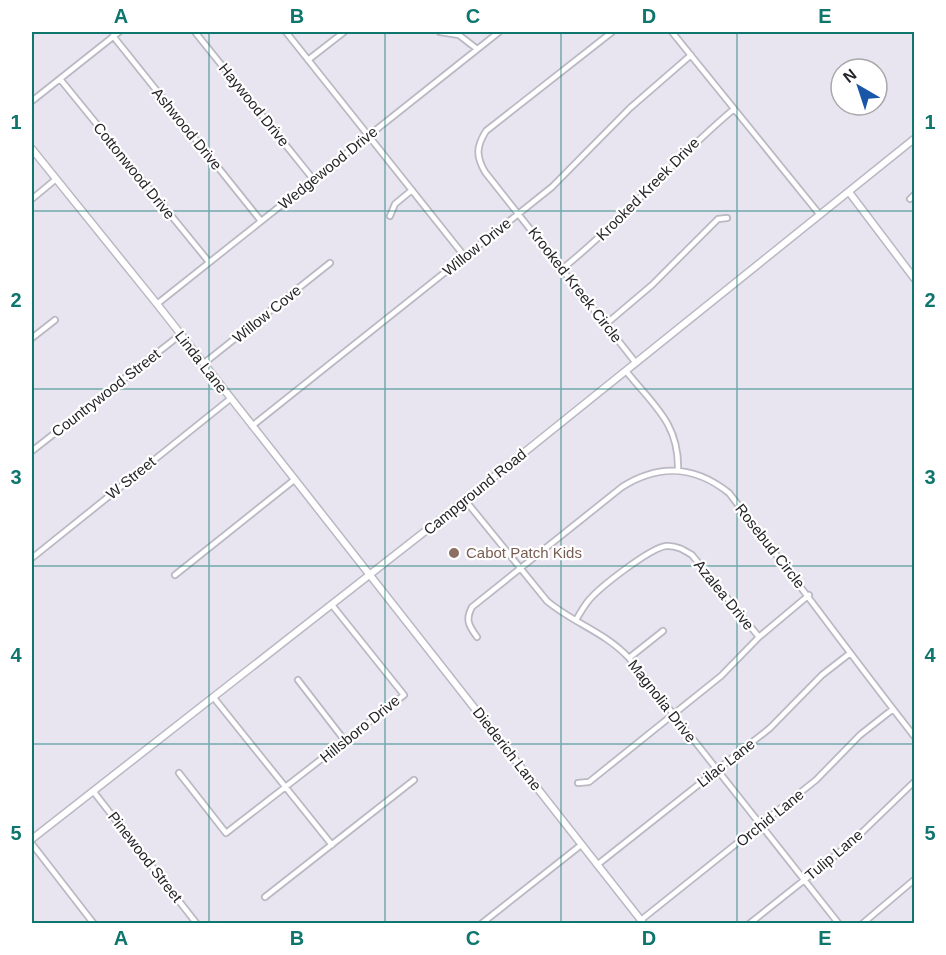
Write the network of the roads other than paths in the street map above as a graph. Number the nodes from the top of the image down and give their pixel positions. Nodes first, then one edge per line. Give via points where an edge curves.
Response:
1 (119, 32) edge
2 (195, 32) edge
3 (286, 32) edge
4 (344, 32) edge
5 (440, 32) edge
6 (499, 32) edge
7 (612, 32) edge
8 (672, 32) edge
9 (113, 36) junction
10 (477, 49) junction
11 (691, 55) junction
12 (308, 60) junction
13 (60, 79) junction
14 (32, 101) edge
15 (734, 109) junction
16 (368, 135) junction
17 (915, 139) edge
18 (32, 149) edge
19 (56, 179) junction
20 (313, 179) junction
21 (412, 190) junction
22 (849, 192) junction
23 (32, 199) edge
24 (518, 214) junction
25 (820, 215) junction
26 (390, 216) dead end
27 (728, 218) dead end
28 (261, 221) junction
29 (465, 256) junction
30 (208, 262) junction
31 (330, 263) dead end
32 (562, 269) junction
33 (915, 278) edge
34 (157, 304) junction
35 (55, 320) dead end
36 (606, 324) junction
37 (180, 335) junction
38 (32, 338) edge
39 (636, 363) junction
40 (203, 364) junction
41 (626, 371) junction
42 (230, 399) junction
43 (252, 426) junction
44 (32, 451) edge
45 (678, 469) junction
46 (294, 480) junction
47 (465, 500) junction
48 (32, 558) edge
49 (520, 569) junction
50 (175, 575) dead end
51 (370, 575) junction
52 (809, 595) junction
53 (332, 605) junction
54 (576, 620) junction
55 (663, 631) dead end
56 (477, 637) dead end
57 (759, 637) junction
58 (849, 654) junction
59 (629, 658) junction
60 (298, 680) dead end
61 (214, 698) junction
62 (893, 709) junction
63 (673, 714) junction
64 (915, 736) edge
65 (345, 741) junction
66 (717, 770) junction
67 (179, 773) dead end
68 (414, 780) dead end
69 (915, 782) edge
70 (578, 783) dead end
71 (286, 787) junction
72 (93, 791) junction
73 (761, 825) junction
74 (32, 839) edge
75 (32, 844) edge
76 (332, 845) junction
77 (581, 845) junction
78 (597, 865) junction
79 (804, 880) junction
80 (915, 880) edge
81 (264, 897) dead end
82 (642, 922) edge
83 (94, 924) edge
84 (196, 924) edge
85 (481, 924) edge
86 (749, 924) edge
87 (839, 924) edge
88 (862, 924) edge

1 - 9 street
2 - 20 street, Haywood Drive
3 - 12 street
4 - 12 street
5 - 10 street via 459,35
6 - 10 street, Wedgewood Drive
7 - 24 street, Krooked Kreek Circle via 486,131 478,146 477,159
8 - 11 street
9 - 13 street
9 - 28 street, Ashwood Drive
10 - 16 street, Wedgewood Drive
11 - 15 street
11 - 24 street, Willow Drive via 630,108 559,181
12 - 16 street
13 - 14 street
13 - 30 street, Cottonwood Drive
15 - 25 street
15 - 32 street, Krooked Kreek Drive via 703,135 619,221
16 - 20 street, Wedgewood Drive
16 - 21 street
17 - 22 street, Campground Road
18 - 19 street, Linda Lane
19 - 23 street
19 - 34 street, Linda Lane
20 - 28 street, Wedgewood Drive
21 - 26 street via 395,204
21 - 29 street
22 - 25 street, Campground Road
22 - 33 street
24 - 29 street, Willow Drive
24 - 32 street, Krooked Kreek Circle
25 - 39 street, Campground Road
27 - 36 street via 718,219 652,285
28 - 30 street, Wedgewood Drive
29 - 43 street, Willow Drive
30 - 34 street, Wedgewood Drive
31 - 40 street, Willow Cove
32 - 36 street, Krooked Kreek Circle
34 - 37 street, Linda Lane
35 - 38 street
36 - 39 street, Krooked Kreek Circle
37 - 40 street, Linda Lane
37 - 44 street, Countrywood Street
39 - 41 street, Campground Road
40 - 42 street, Linda Lane
41 - 45 street via 673,430 679,447
41 - 47 street, Campground Road
42 - 43 street, Linda Lane
42 - 48 street, W Street
43 - 46 street, Linda Lane
45 - 49 street via 648,473 622,487
45 - 52 street, Rosebud Circle via 715,482 729,493
46 - 50 street
46 - 51 street, Linda Lane
47 - 49 street, Magnolia Drive
47 - 51 street, Campground Road
49 - 54 street, Magnolia Drive via 547,602
49 - 56 street via 472,607 468,624
51 - 53 street, Campground Road
51 - 77 street, Diederich Lane
52 - 57 street
52 - 58 street, Rosebud Circle
53 - 61 street, Campground Road
53 - 65 street, Hillsboro Drive via 404,695
54 - 57 street, Azalea Drive via 590,599 635,562 655,548 669,545 692,555
54 - 59 street, Magnolia Drive via 608,638
55 - 59 street
57 - 63 street via 721,676
58 - 62 street, Rosebud Circle
58 - 66 street, Lilac Lane via 822,675 770,728
59 - 63 street, Magnolia Drive
60 - 65 street
61 - 71 street
61 - 72 street, Campground Road
62 - 64 street, Rosebud Circle
62 - 73 street, Orchid Lane
63 - 66 street, Magnolia Drive
63 - 70 street via 589,782
65 - 71 street, Hillsboro Drive
66 - 73 street, Magnolia Drive
66 - 78 street, Lilac Lane
67 - 71 street, Hillsboro Drive via 226,833
68 - 76 street
69 - 79 street, Tulip Lane via 852,842
71 - 76 street
72 - 74 street, Campground Road
72 - 84 street, Pinewood Street
73 - 79 street, Magnolia Drive
73 - 82 street, Orchid Lane
75 - 83 street
76 - 81 street
77 - 78 street, Diederich Lane
77 - 85 street
78 - 82 street, Diederich Lane
79 - 86 street, Tulip Lane
79 - 87 street, Magnolia Drive
80 - 88 street

